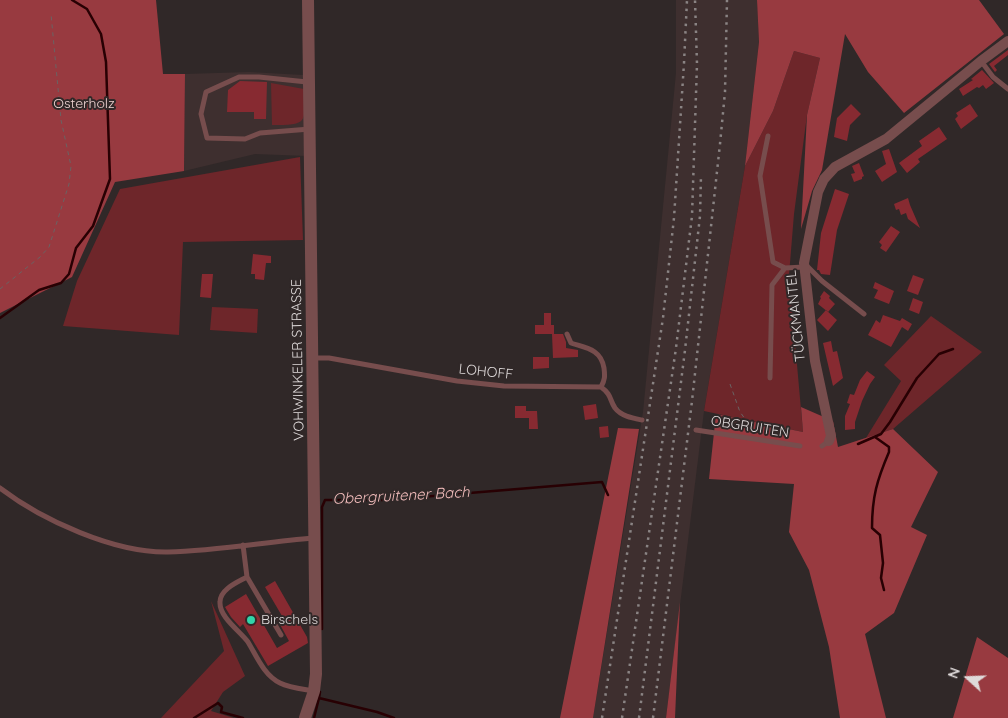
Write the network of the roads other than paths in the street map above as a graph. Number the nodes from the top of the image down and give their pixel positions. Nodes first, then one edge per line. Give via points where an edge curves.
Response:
1 (308, 0) edge
2 (1008, 41) edge
3 (981, 61) junction
4 (310, 82) junction
5 (1008, 89) edge
6 (310, 129) junction
7 (768, 136) dead end
8 (804, 265) junction
9 (785, 268) junction
10 (864, 314) dead end
11 (567, 334) dead end
12 (314, 358) junction
13 (770, 378) dead end
14 (602, 387) junction
15 (642, 420) dead end
16 (696, 430) dead end
17 (826, 444) dead end
18 (800, 446) dead end
19 (0, 488) edge
20 (316, 537) junction
21 (243, 545) junction
22 (247, 577) junction
23 (281, 635) dead end
24 (314, 692) junction
25 (305, 718) edge

1 - 4 street, VOHWINKELER STRASSE
2 - 3 street, TÜCKMANTEL
3 - 5 lane via 993,78
3 - 8 street, TÜCKMANTEL via 886,139 835,167 824,178 818,192
4 - 6 street, VOHWINKELER STRASSE
4 - 6 lane via 239,78 206,92 201,114 207,138 245,139 260,133
6 - 12 street, VOHWINKELER STRASSE
7 - 9 lane via 760,176 773,262
8 - 9 lane
8 - 10 lane
8 - 17 street, TÜCKMANTEL via 815,361 830,436
9 - 13 lane via 772,285
11 - 14 lane via 570,343 599,355 605,380
12 - 14 lane, LOHOFF via 504,386
12 - 20 street, VOHWINKELER STRASSE
14 - 15 lane via 626,417
16 - 18 lane, OBGRUITEN
19 - 21 lane via 33,511 58,523 125,546 168,552
20 - 21 lane
20 - 24 street, VOHWINKELER STRASSE
21 - 22 lane
22 - 23 lane
22 - 24 lane via 222,595 221,608 232,627 247,641 272,678 281,684
24 - 25 street, VOHWINKELER STRASSE

